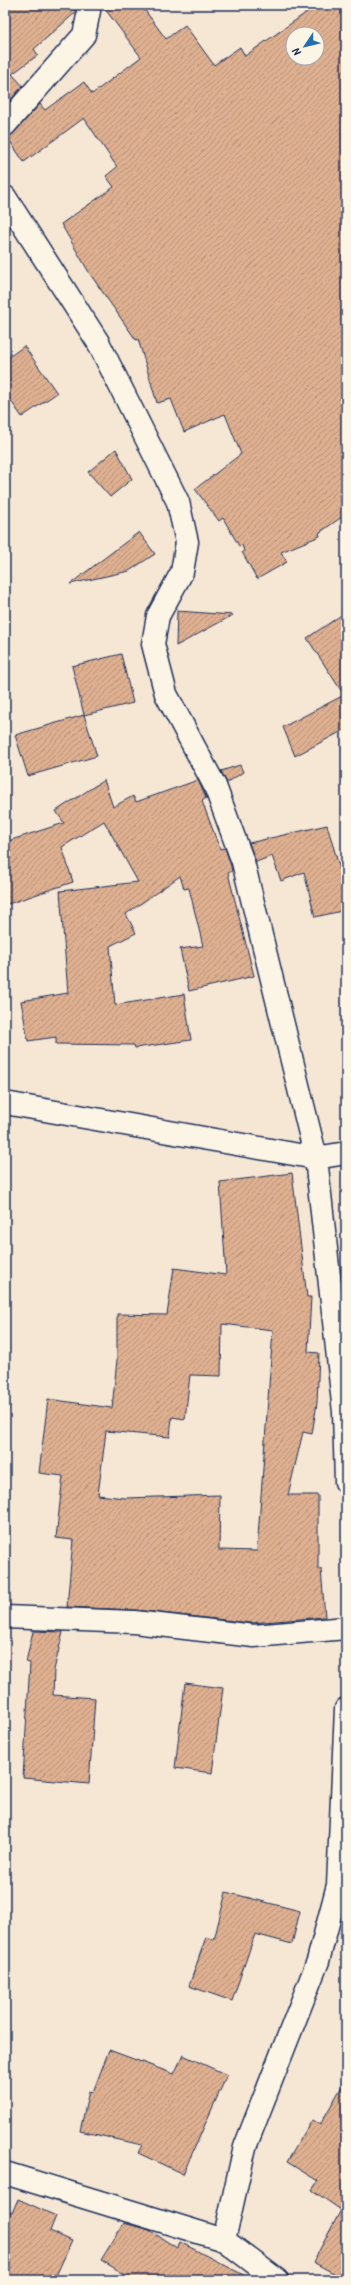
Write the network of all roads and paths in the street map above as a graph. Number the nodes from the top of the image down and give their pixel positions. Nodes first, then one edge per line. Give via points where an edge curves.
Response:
1 (86, 5) edge
2 (5, 125) edge
3 (5, 197) edge
4 (5, 1103) edge
5 (346, 1153) edge
6 (316, 1158) junction
7 (345, 1412) edge
8 (346, 1482) edge
9 (5, 1617) edge
10 (346, 1628) edge
11 (346, 1709) edge
12 (5, 2173) edge
13 (224, 2240) junction
14 (277, 2280) edge

1 - 2 street via 90,11 84,35
3 - 6 street via 98,342 178,502 187,542 182,572 158,616 153,644 166,694 215,786 243,862
4 - 6 street
5 - 6 street
6 - 7 street
7 - 8 street
9 - 10 street via 134,1622 254,1636
11 - 13 street via 338,1885 318,1961 245,2147
12 - 13 street
13 - 14 street

